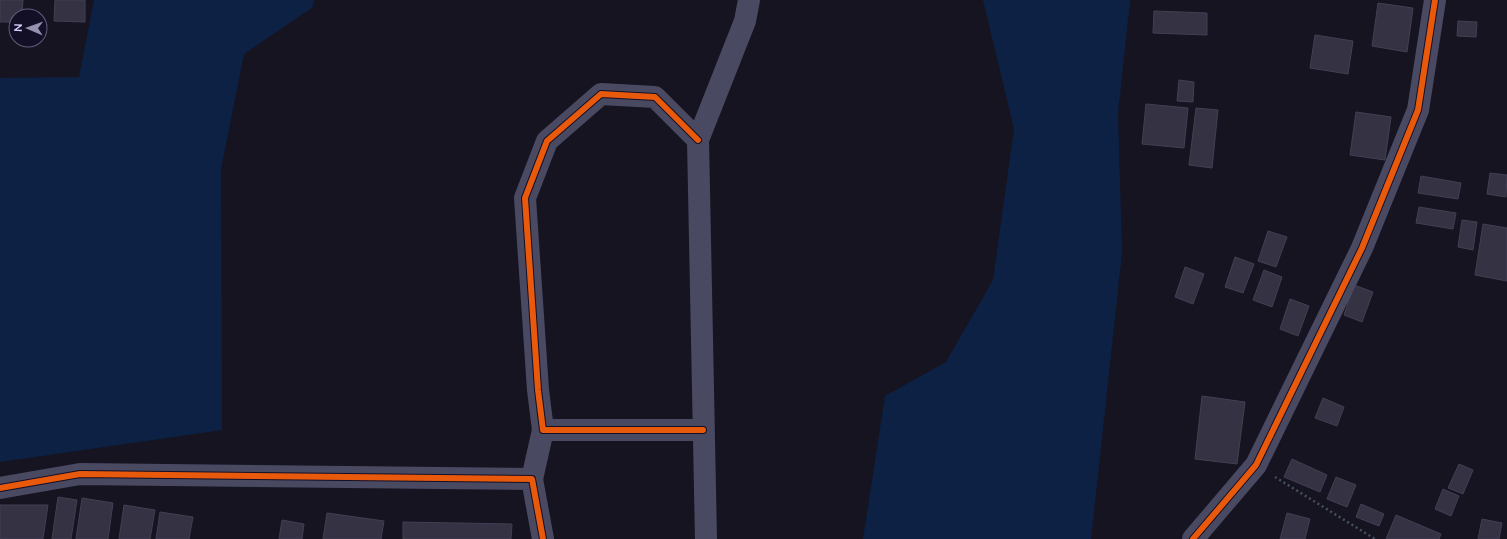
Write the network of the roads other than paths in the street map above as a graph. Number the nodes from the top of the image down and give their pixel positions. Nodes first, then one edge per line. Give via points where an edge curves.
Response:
1 (749, 0) edge
2 (1436, 0) edge
3 (698, 140) junction
4 (543, 430) junction
5 (704, 430) junction
6 (532, 478) junction
7 (0, 488) edge
8 (543, 539) edge
9 (706, 539) edge
10 (1193, 539) edge

1 - 3 street via 744,22
2 - 10 street via 1418,110 1362,248 1256,466
3 - 4 street via 655,97 601,94 547,141 525,198
3 - 5 street
4 - 5 street
4 - 6 street
5 - 9 street
6 - 7 street via 80,474
6 - 8 street

